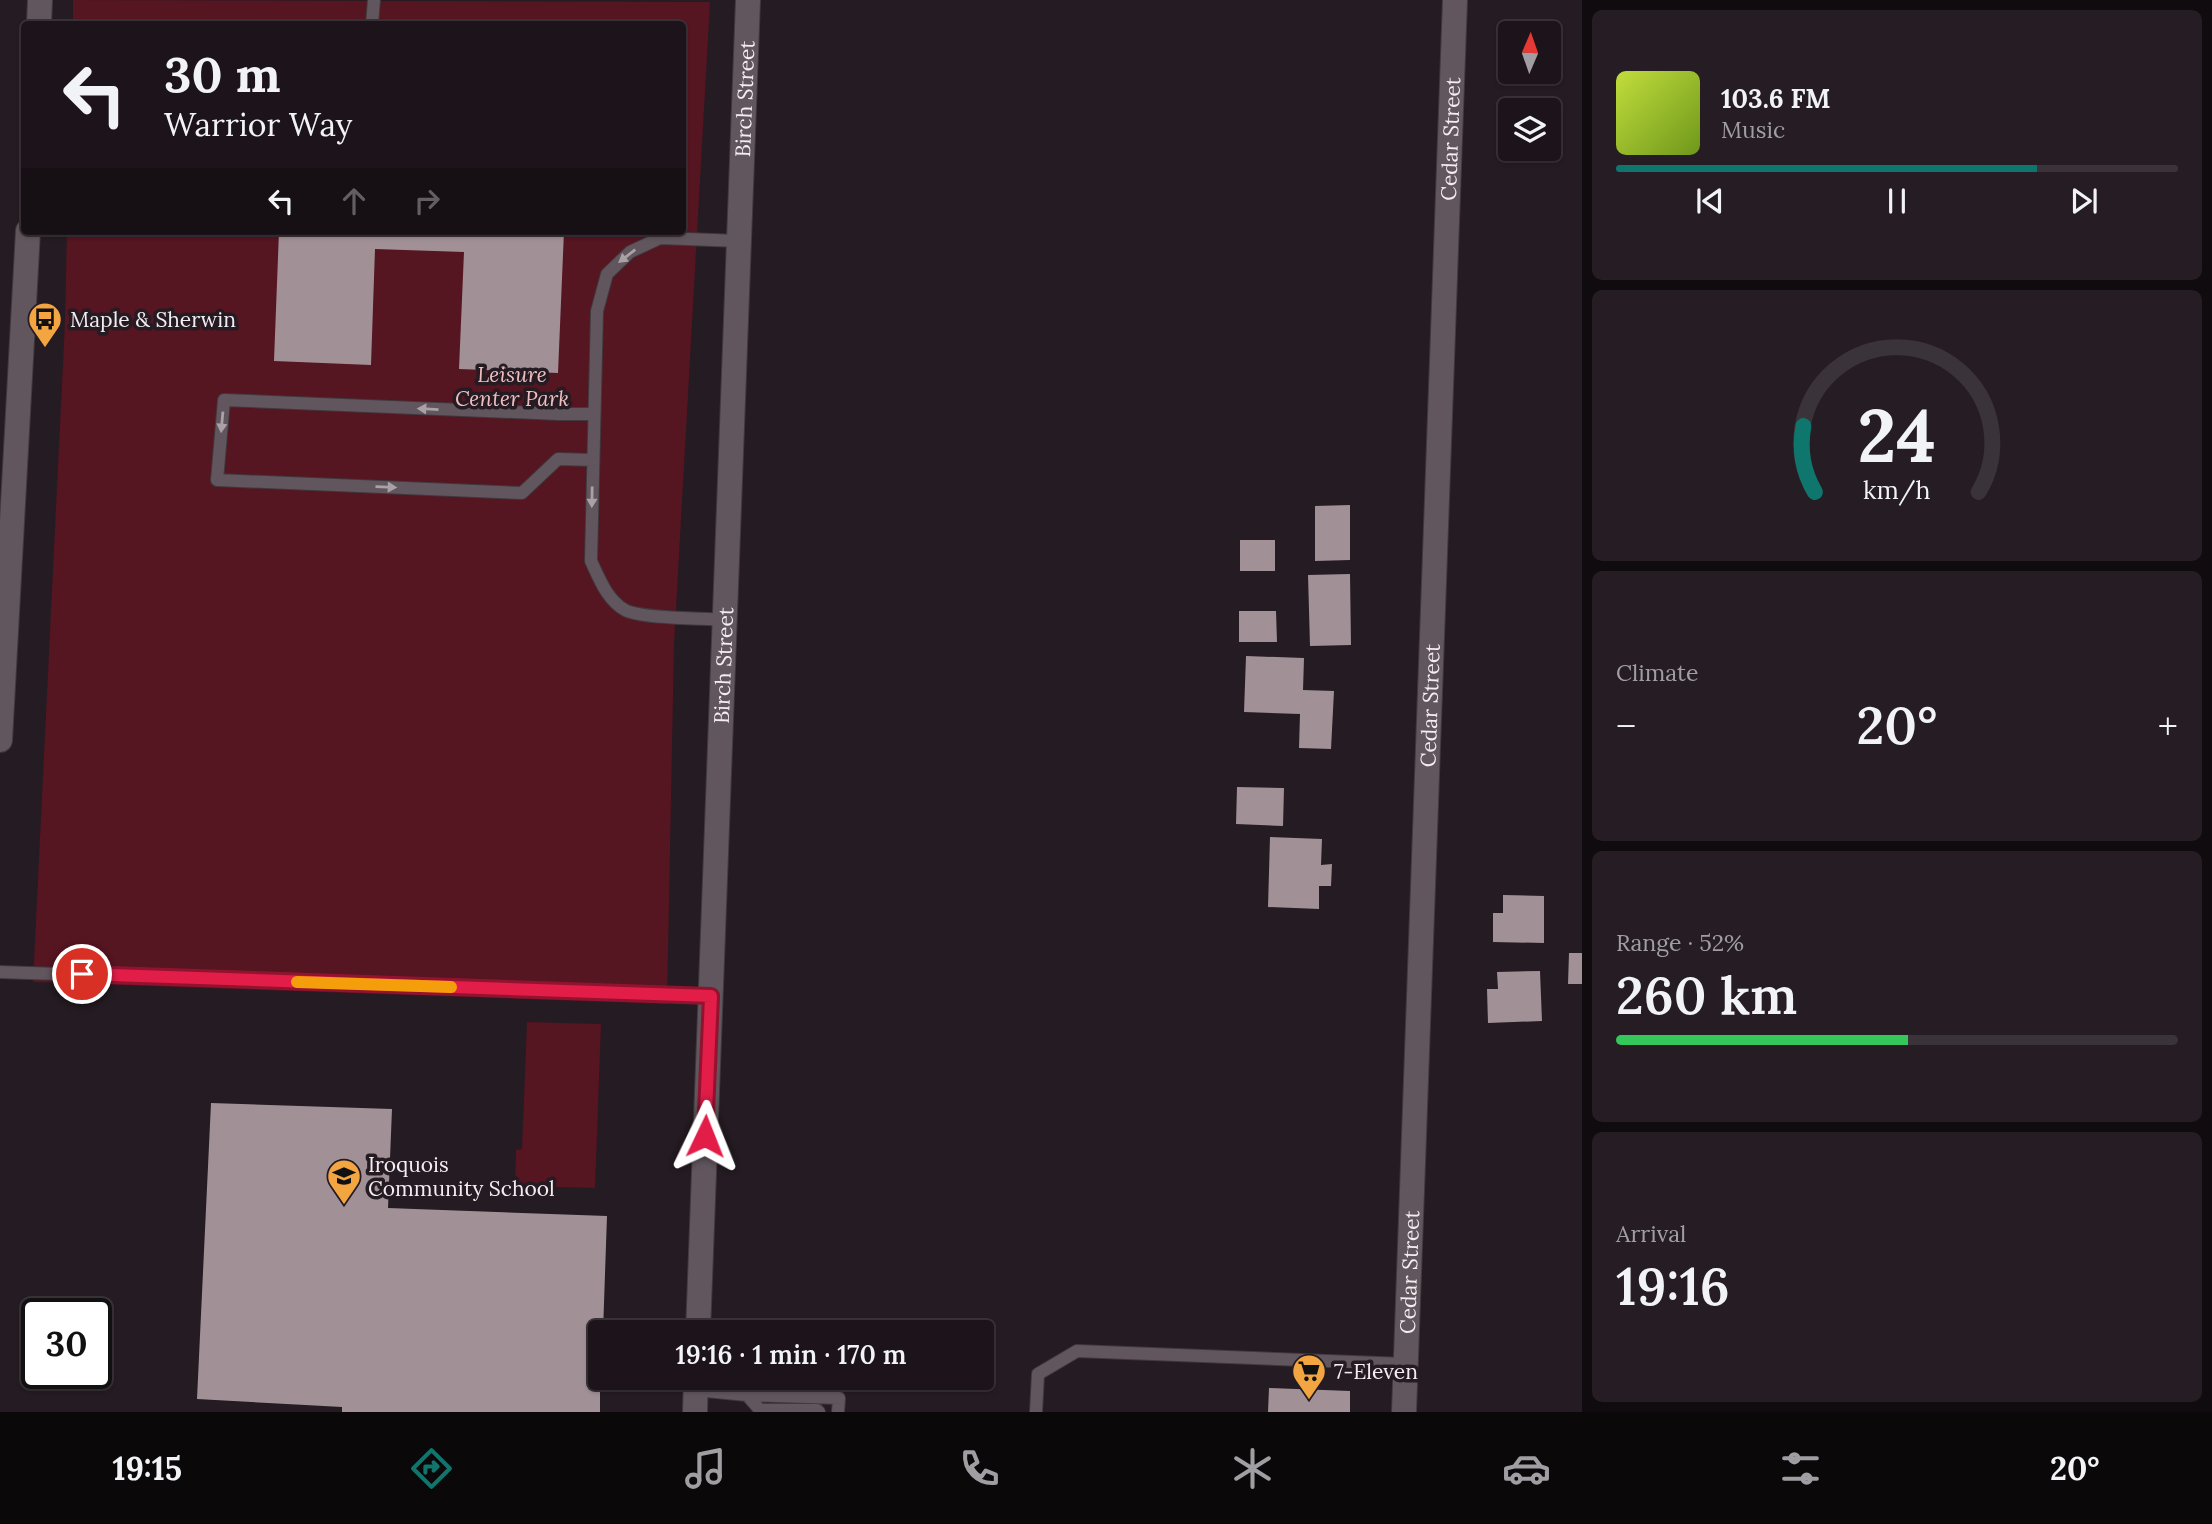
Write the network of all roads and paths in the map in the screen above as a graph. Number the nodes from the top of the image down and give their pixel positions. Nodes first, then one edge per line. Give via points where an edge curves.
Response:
1 (40, 0) edge
2 (374, 0) edge
3 (748, 0) edge
4 (1455, 0) edge
5 (39, 21) edge
6 (372, 21) edge
7 (28, 235) edge
8 (739, 241) junction
9 (594, 414) junction
10 (593, 460) junction
11 (725, 620) junction
12 (0, 740) edge
13 (0, 972) edge
14 (711, 996) junction
15 (698, 1320) edge
16 (1405, 1364) junction
17 (696, 1393) edge
18 (747, 1395) junction
19 (819, 1412) edge
20 (838, 1412) edge
21 (1036, 1412) edge
22 (1404, 1412) edge

1 - 5 street
2 - 6 lane
3 - 8 street, Birch Street
4 - 16 street, Cedar Street
7 - 12 street
8 -> 9 lane via 660,238 630,252 607,274 597,311
8 - 11 street, Birch Street
9 - 10 lane
9 -> 10 lane via 223,400 217,480 522,493 558,459
10 -> 11 lane via 591,561 604,590 625,610
11 - 14 street, Birch Street
13 - 14 lane
14 - 15 street, Birch Street
16 - 21 lane via 1077,1351 1038,1374
16 - 22 street, Cedar Street
17 - 18 lane
18 - 19 lane via 760,1409
18 - 20 lane via 839,1398

